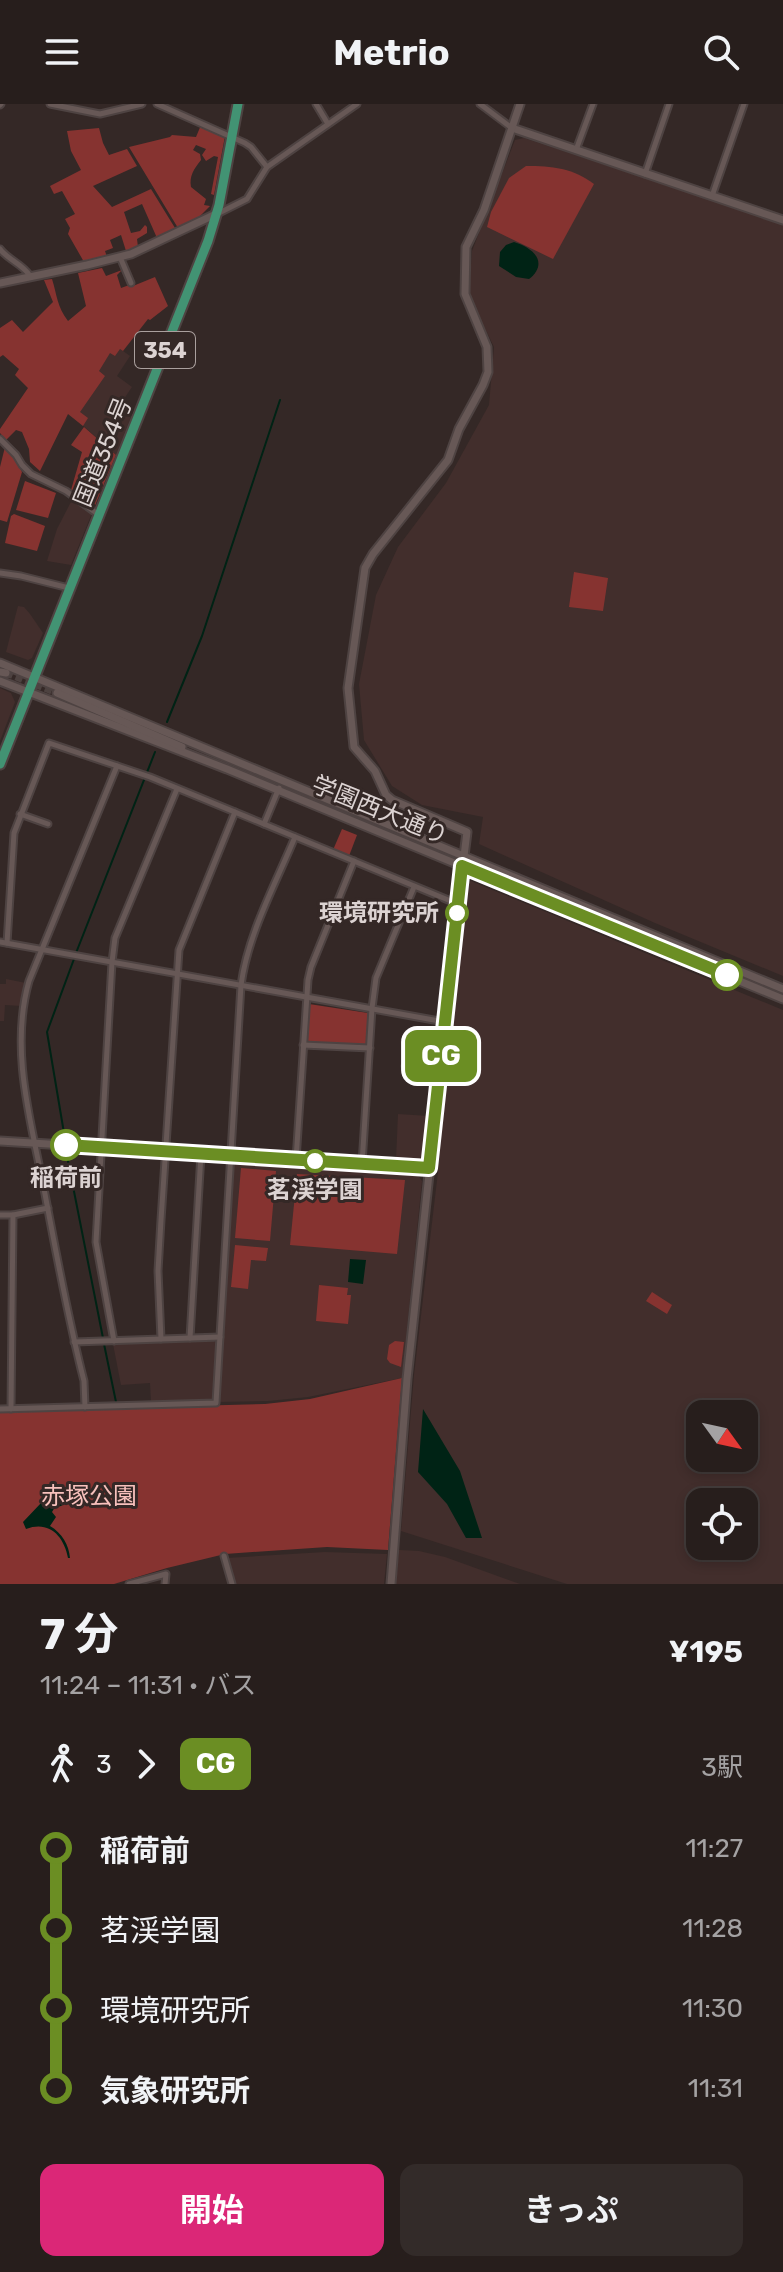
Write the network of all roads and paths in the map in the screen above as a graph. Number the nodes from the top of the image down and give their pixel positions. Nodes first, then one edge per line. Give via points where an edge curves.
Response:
1 (50, 104) edge
2 (142, 104) edge
3 (157, 104) edge
4 (238, 104) edge
5 (316, 104) edge
6 (357, 104) edge
7 (480, 104) edge
8 (520, 104) edge
9 (593, 104) edge
10 (669, 104) edge
11 (744, 104) edge
12 (328, 124) junction
13 (512, 128) junction
14 (231, 136) junction
15 (576, 150) junction
16 (267, 167) junction
17 (645, 174) junction
18 (712, 196) junction
19 (783, 209) edge
20 (216, 214) junction
21 (781, 220) edge
22 (0, 249) edge
23 (120, 257) junction
24 (31, 277) junction
25 (0, 283) edge
26 (131, 283) dead end
27 (0, 439) edge
28 (99, 515) junction
29 (0, 573) edge
30 (69, 588) junction
31 (0, 663) edge
32 (35, 677) junction
33 (0, 681) edge
34 (29, 691) junction
35 (57, 693) tunnel mouth
36 (158, 735) junction
37 (230, 760) junction
38 (0, 764) edge
39 (117, 766) junction
40 (227, 769) junction
41 (282, 782) junction
42 (177, 788) junction
43 (279, 790) junction
44 (235, 812) junction
45 (20, 814) junction
46 (48, 824) dead end
47 (264, 824) junction
48 (295, 837) junction
49 (464, 856) junction
50 (354, 861) junction
51 (462, 866) junction
52 (414, 887) junction
53 (458, 904) junction
54 (4, 942) edge
55 (43, 949) junction
56 (112, 962) junction
57 (176, 973) junction
58 (241, 985) junction
59 (783, 989) edge
60 (306, 997) junction
61 (783, 999) edge
62 (372, 1008) junction
63 (445, 1022) junction
64 (303, 1045) junction
65 (370, 1048) junction
66 (405, 1066) dead end
67 (440, 1068) junction
68 (0, 1141) edge
69 (35, 1143) junction
70 (101, 1147) junction
71 (166, 1152) junction
72 (201, 1154) junction
73 (231, 1156) junction
74 (296, 1160) junction
75 (362, 1164) junction
76 (429, 1168) junction
77 (48, 1208) junction
78 (0, 1215) edge
79 (13, 1215) junction
80 (220, 1337) junction
81 (190, 1338) junction
82 (161, 1339) junction
83 (114, 1341) junction
84 (74, 1342) junction
85 (85, 1407) junction
86 (0, 1409) edge
87 (11, 1409) junction
88 (224, 1556) dead end
89 (129, 1584) edge
90 (165, 1584) edge
91 (232, 1584) edge
92 (391, 1584) edge

1 - 2 street via 100,114
3 - 14 street
4 - 14 highway, 国道354号 / 354
5 - 12 street
6 - 12 street
7 - 13 street
8 - 13 street
9 - 15 street
10 - 17 street
11 - 18 street
12 - 16 street
13 - 15 street
13 - 49 street via 466,247 465,294 487,347 488,372 448,460 365,568 348,678 354,747 392,800 467,832
14 - 16 street via 251,147
14 - 20 highway, 国道354号 / 354
15 - 17 street
16 - 20 street via 247,199
17 - 18 street
18 - 21 street
19 - 21 street
20 - 23 street
20 - 28 highway, 国道354号 / 354
22 - 24 street
23 - 24 street
23 - 26 street
24 - 25 street
27 - 28 street via 31,474
28 - 30 highway, 国道354号 / 354
29 - 30 street
30 - 32 highway, 国道354号 / 354
31 - 32 street, 学園西大通り
32 - 34 highway, 国道354号 / 354
32 - 37 street, 学園西大通り
33 - 34 street, 学園西大通り
34 - 38 highway, 国道354号 / 354
34 - 40 street, 学園西大通り
35 - 36 street, 学園西大通り
36 - 37 street, 学園西大通り
36 - 40 street, 学園西大通り
37 - 41 street, 学園西大通り
39 - 42 street
39 - 45 street via 49,743
39 - 55 street
40 - 43 street, 学園西大通り
41 - 43 street
41 - 49 street, 学園西大通り
42 - 44 street
42 - 56 street via 115,938
43 - 47 street
43 - 51 street, 学園西大通り
44 - 47 street
44 - 57 street via 185,932
45 - 46 street
45 - 54 street
47 - 48 street
48 - 50 street
48 - 58 street via 248,951
49 - 51 street
49 - 59 street, 学園西大通り
50 - 52 street
50 - 60 street via 311,967
51 - 53 street
51 - 61 street, 学園西大通り
52 - 53 street
52 - 62 street via 376,978
53 - 63 street
54 - 55 street
55 - 56 street
55 - 69 street via 26,993 21,1052
56 - 57 street
56 - 70 street
57 - 58 street
57 - 71 street
58 - 60 street
58 - 73 street
60 - 62 street
60 - 64 street
62 - 63 street
62 - 65 street
63 - 67 street
64 - 65 street
64 - 74 street
65 - 75 street
66 - 67 street
67 - 76 street
68 - 69 street
69 - 70 street
69 - 77 street
70 - 71 street
70 - 83 street via 96,1242
71 - 72 street
71 - 82 street via 158,1271
72 - 73 street
72 - 81 street
73 - 74 street
73 - 80 street
74 - 75 street
75 - 76 street
76 - 92 street
77 - 79 street
77 - 84 street
78 - 79 street
79 - 87 street
80 - 81 street
80 - 85 street via 216,1403
81 - 82 street
82 - 83 street
83 - 84 street
84 - 85 street
85 - 87 street
86 - 87 street
88 - 91 street
89 - 90 street via 166,1574

